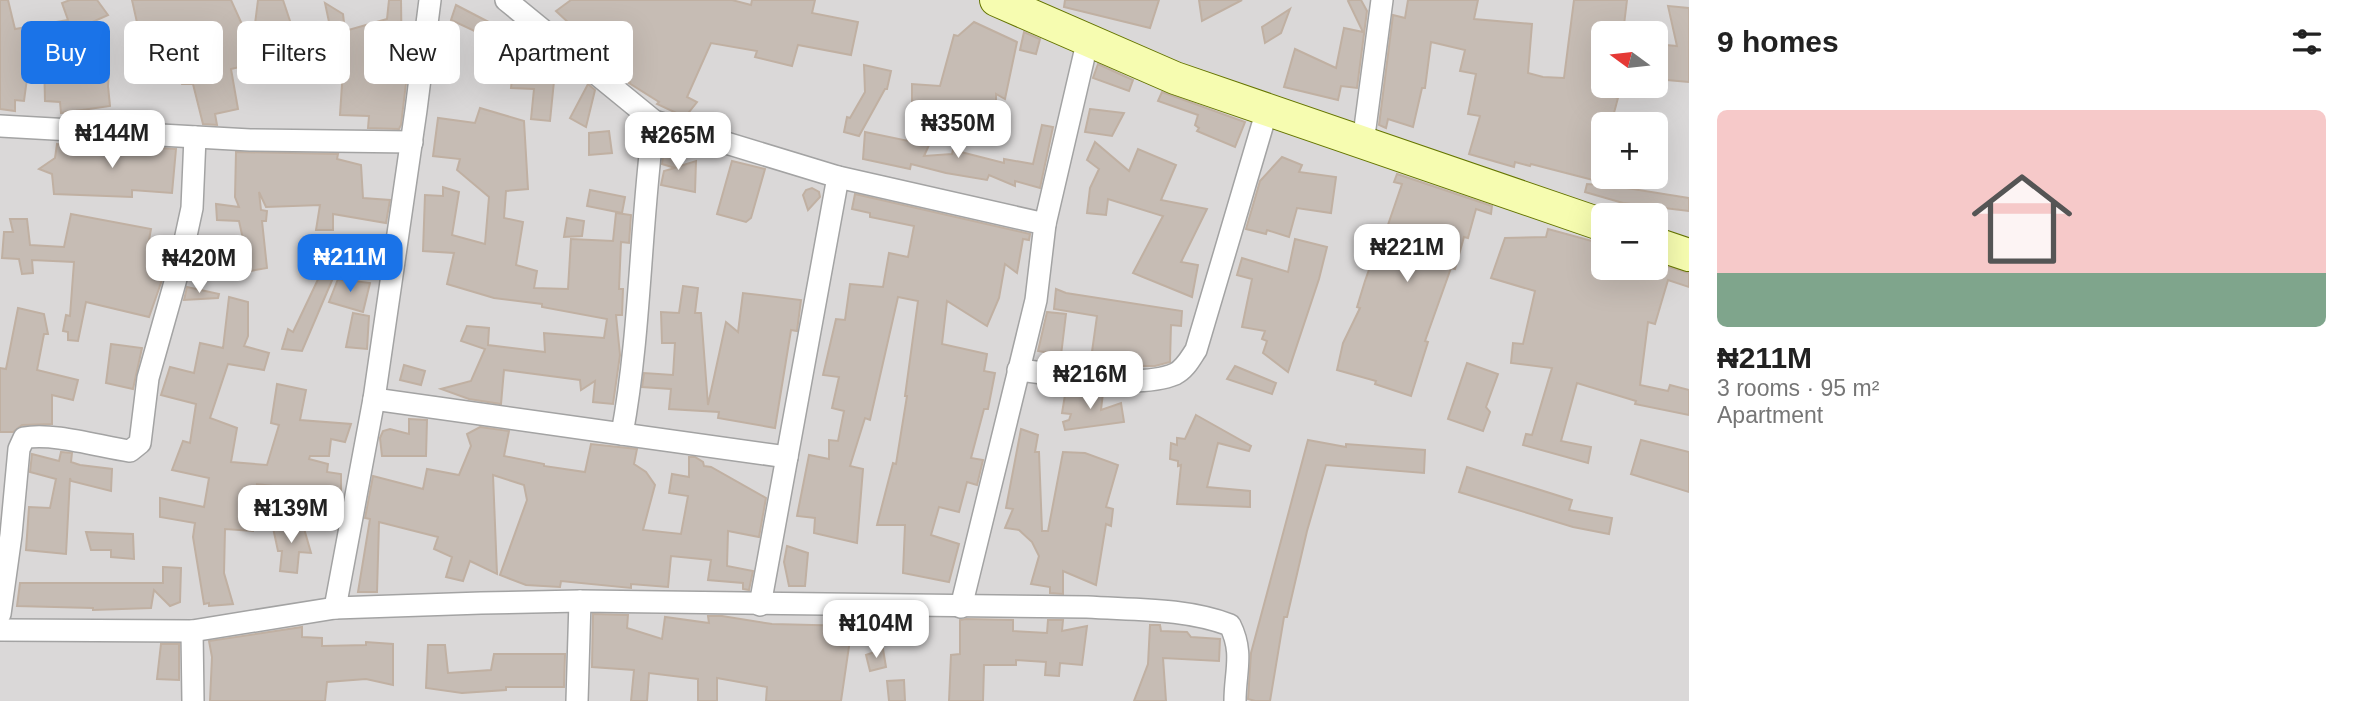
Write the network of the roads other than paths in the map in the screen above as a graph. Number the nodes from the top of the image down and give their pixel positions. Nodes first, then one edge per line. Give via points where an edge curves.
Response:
1 (430, 0) edge
2 (506, 0) edge
3 (996, 0) edge
4 (1382, 0) edge
5 (1088, 39) junction
6 (1267, 110) junction
7 (654, 121) junction
8 (0, 126) edge
9 (195, 136) junction
10 (412, 142) junction
11 (1363, 143) junction
12 (838, 177) junction
13 (1591, 221) edge
14 (1045, 224) junction
15 (1668, 248) edge
16 (1689, 256) edge
17 (1018, 370) junction
18 (374, 399) junction
19 (622, 434) junction
20 (787, 457) junction
21 (580, 601) junction
22 (760, 605) junction
23 (961, 607) junction
24 (335, 608) junction
25 (0, 614) edge
26 (0, 630) edge
27 (192, 631) junction
28 (193, 701) edge
29 (577, 701) edge
30 (1236, 701) edge

1 - 10 street
2 - 7 street
3 - 5 street
4 - 11 street
5 - 6 street via 1175,78
5 - 14 street
6 - 11 street
6 - 17 street via 1196,350 1186,365 1175,374 1135,381
7 - 12 street
7 - 19 street via 630,395
8 - 9 street
9 - 10 street
9 - 25 street via 192,208 148,378 140,443 130,451 71,440 24,438
10 - 18 street
11 - 13 street
12 - 14 street
12 - 20 street
14 - 17 street via 1036,300
15 - 16 street
17 - 23 street
18 - 19 street
18 - 24 street
19 - 20 street
20 - 22 street
21 - 22 street
21 - 24 street
21 - 29 street
22 - 23 street
23 - 30 street via 1087,607 1205,616 1230,625 1237,640
24 - 27 street
26 - 27 street
27 - 28 street

